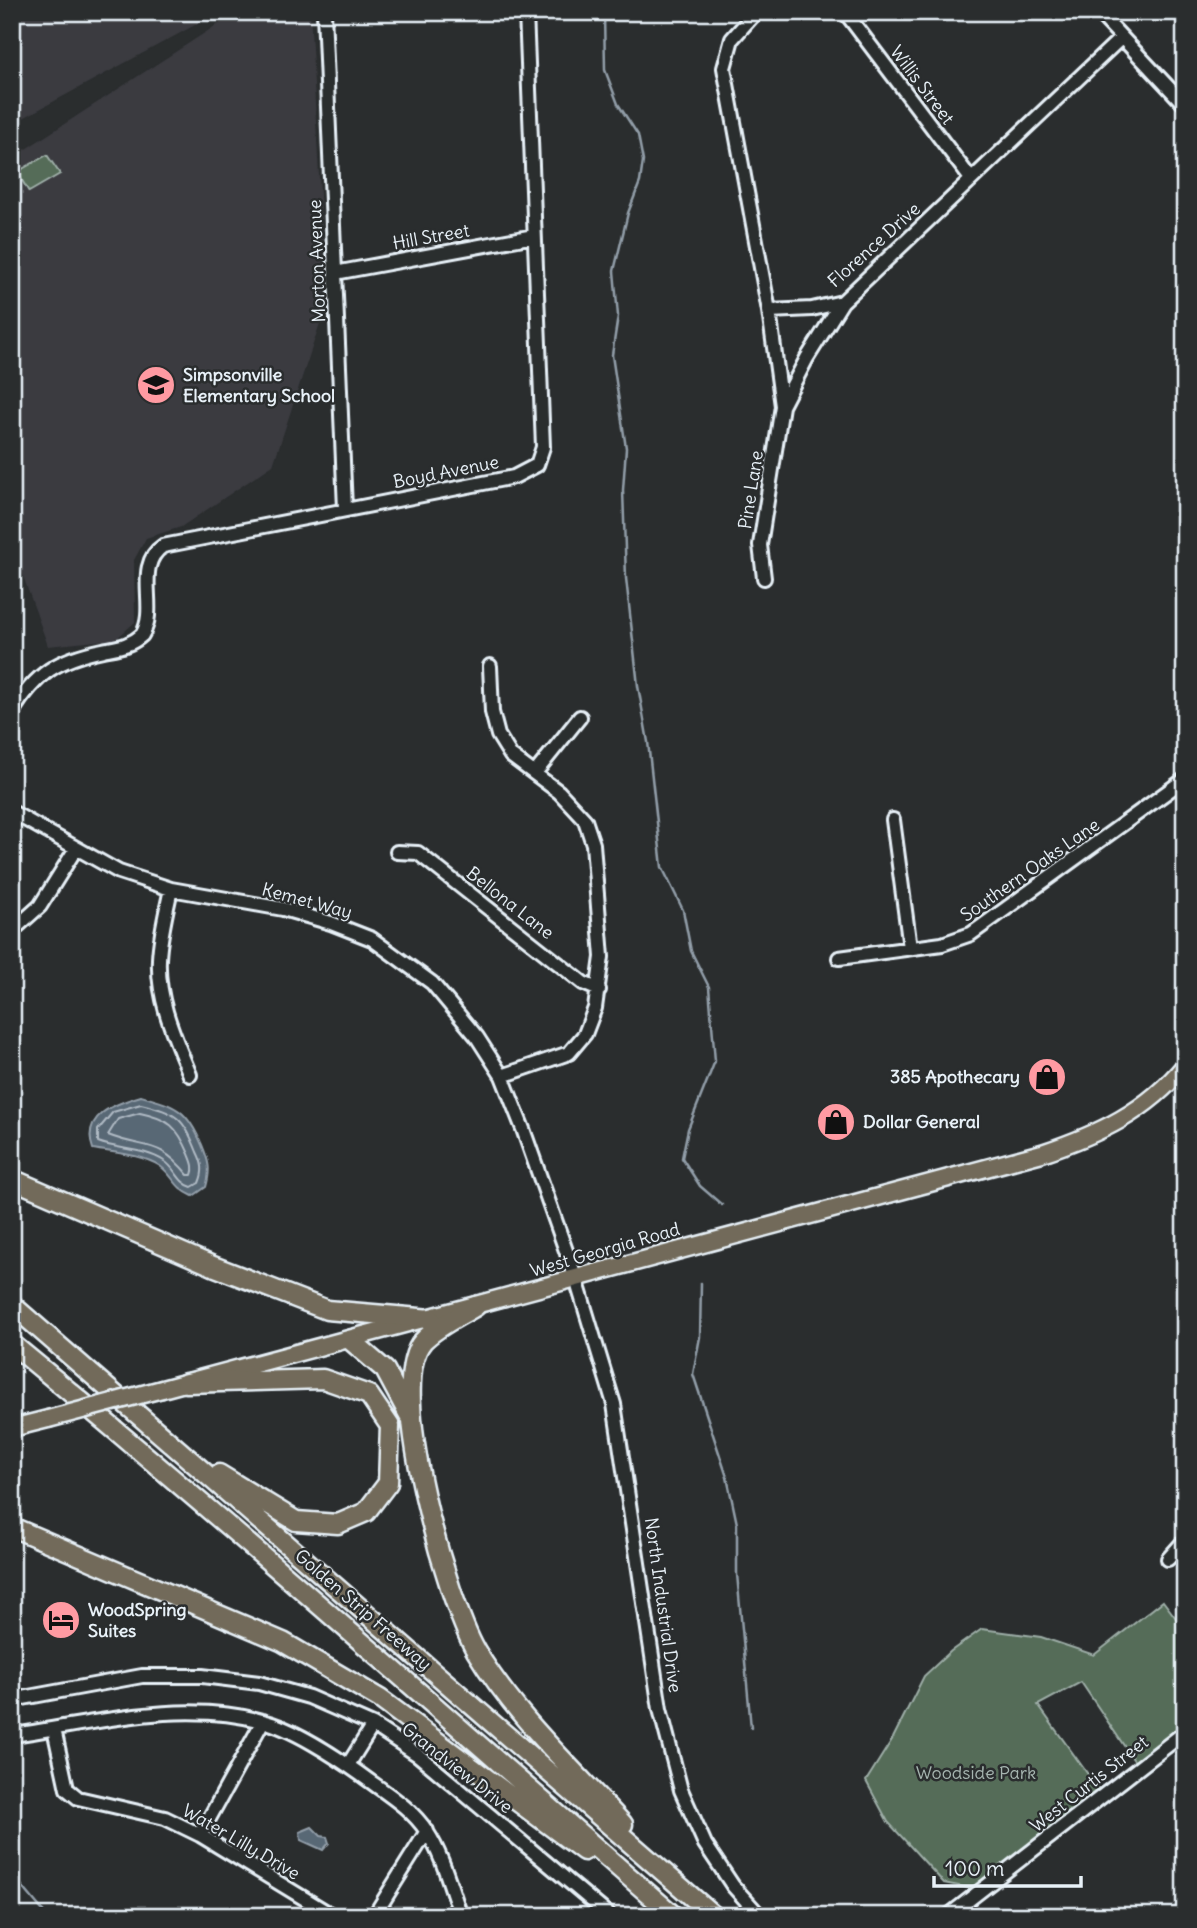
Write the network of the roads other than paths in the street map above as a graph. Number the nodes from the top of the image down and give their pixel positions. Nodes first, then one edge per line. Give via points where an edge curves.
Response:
1 (324, 12) edge
2 (526, 12) edge
3 (756, 12) edge
4 (845, 12) edge
5 (1098, 12) edge
6 (1121, 38) junction
7 (1185, 105) edge
8 (971, 180) junction
9 (534, 236) junction
10 (335, 274) junction
11 (842, 302) junction
12 (769, 311) junction
13 (782, 406) junction
14 (345, 509) junction
15 (764, 579) dead end
16 (490, 667) dead end
17 (12, 712) edge
18 (580, 718) dead end
19 (535, 773) junction
20 (1185, 779) edge
21 (12, 812) edge
22 (892, 820) dead end
23 (75, 850) junction
24 (397, 852) dead end
25 (171, 889) junction
26 (12, 931) edge
27 (910, 948) junction
28 (839, 958) dead end
29 (599, 990) junction
30 (1185, 1065) edge
31 (190, 1075) dead end
32 (502, 1076) junction
33 (12, 1179) edge
34 (576, 1279) junction
35 (12, 1305) edge
36 (476, 1306) junction
37 (431, 1318) junction
38 (350, 1340) junction
39 (12, 1344) edge
40 (186, 1383) junction
41 (411, 1418) junction
42 (12, 1428) edge
43 (172, 1445) junction
44 (12, 1527) edge
45 (1185, 1540) edge
46 (1168, 1559) dead end
47 (12, 1700) edge
48 (263, 1721) junction
49 (373, 1725) junction
50 (54, 1729) junction
51 (12, 1731) edge
52 (1185, 1732) edge
53 (348, 1765) junction
54 (427, 1831) junction
55 (200, 1835) junction
56 (682, 1888) junction
57 (672, 1914) edge
58 (332, 1916) edge
59 (374, 1916) edge
60 (461, 1916) edge
61 (610, 1916) edge
62 (714, 1916) edge
63 (760, 1916) edge
64 (948, 1916) edge

1 - 10 street, Morton Avenue
2 - 9 street, Boyd Avenue
3 - 12 street via 732,40 724,78
4 - 8 street, Willis Street
5 - 6 street
6 - 7 street
6 - 8 street, Florence Drive
8 - 11 street, Florence Drive
9 - 10 street, Hill Street
9 - 14 street, Boyd Avenue via 543,447 537,465 514,477
10 - 14 street, Morton Avenue
11 - 12 street, Florence Drive
11 - 13 street, Pine Lane
12 - 13 street, Pine Lane
13 - 15 street, Pine Lane via 760,545
14 - 17 street, Boyd Avenue via 163,546 149,563 149,613 142,635 125,647 83,655 47,669
16 - 19 street via 498,735 511,756
18 - 19 street
19 - 29 street via 585,820 593,844 602,957
20 - 27 street, Southern Oaks Lane via 985,926 954,941
21 - 23 street, Kemet Way
22 - 27 street
23 - 25 street, Kemet Way via 119,872
23 - 26 street via 40,906
24 - 29 street, Bellona Lane via 418,853 583,983
25 - 31 street via 159,959 160,988
25 - 32 street, Kemet Way via 283,909 372,939 432,983
27 - 28 street, Southern Oaks Lane
29 - 32 street via 585,1034 569,1053
30 - 34 main road, West Georgia Road via 1139,1110 1084,1139
32 - 34 street, Kemet Way
33 - 37 highway via 327,1310
34 - 36 main road, West Georgia Road
34 - 63 street, North Industrial Drive via 614,1404 660,1709 681,1790 705,1844
35 - 43 highway, Golden Strip Freeway
36 - 37 main road, West Georgia Road
36 - 41 highway via 424,1340 413,1357
37 - 38 main road, West Georgia Road
38 - 40 main road, West Georgia Road
38 - 41 highway via 385,1370
39 - 57 highway, Golden Strip Freeway via 202,1502
40 - 42 main road, West Georgia Road, bridge
40 - 43 highway via 323,1379 369,1395 390,1426 388,1483 366,1512 338,1524 296,1521
41 - 56 highway via 432,1532 475,1649 519,1713
43 - 56 highway, Golden Strip Freeway
44 - 57 highway via 283,1642 369,1693
45 - 46 street
47 - 49 street, Grandview Drive via 142,1676 202,1676 309,1697
48 - 50 street via 192,1712 138,1714
48 - 53 street
48 - 55 street
49 - 53 street
49 - 61 street, Grandview Drive via 418,1755
50 - 51 street
50 - 55 street, Water Lilly Drive via 67,1789 78,1798 165,1818
52 - 64 street, West Curtis Street
53 - 54 street via 413,1812
54 - 59 street
54 - 60 street
55 - 58 street, Water Lilly Drive
56 - 62 highway, Golden Strip Freeway

